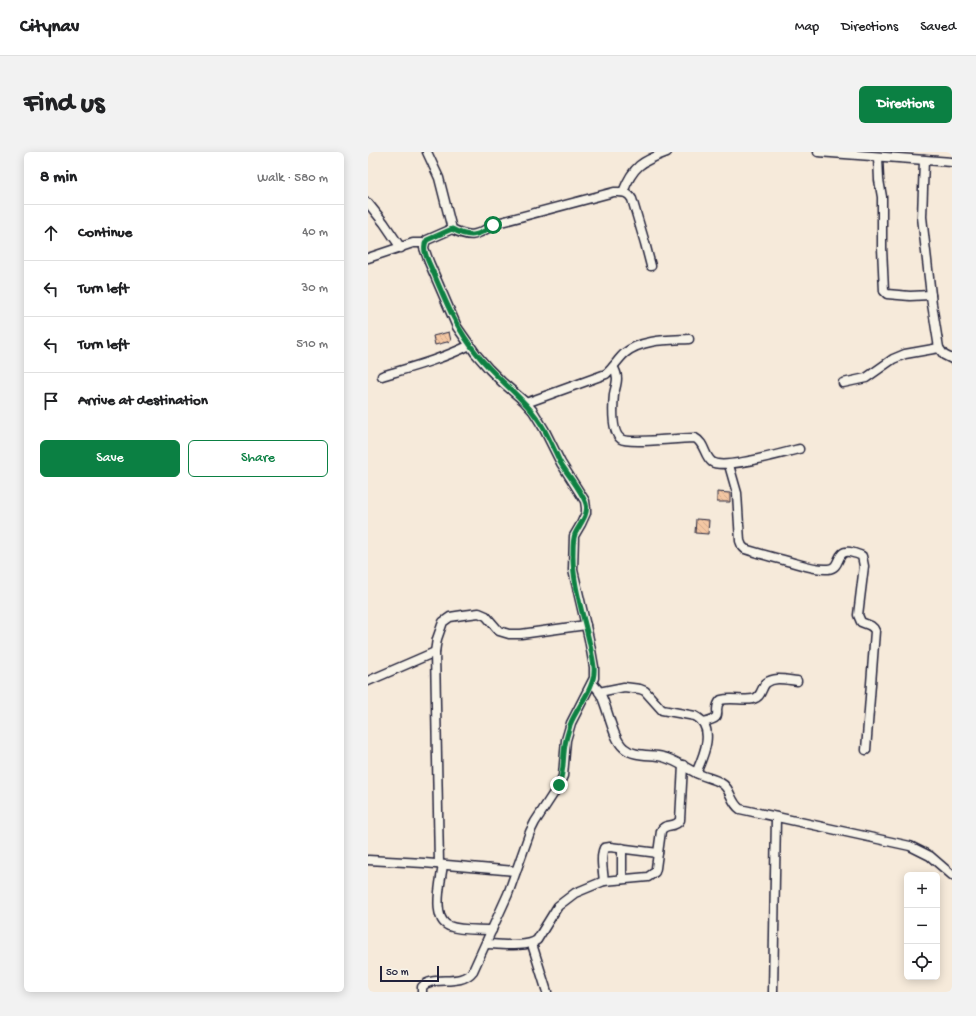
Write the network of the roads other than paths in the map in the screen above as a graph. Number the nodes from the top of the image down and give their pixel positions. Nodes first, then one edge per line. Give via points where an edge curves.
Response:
1 (427, 152) edge
2 (667, 152) edge
3 (818, 152) edge
4 (831, 153) edge
5 (878, 157) junction
6 (924, 160) junction
7 (952, 162) edge
8 (623, 192) junction
9 (368, 204) edge
10 (452, 229) junction
11 (425, 243) junction
12 (401, 248) junction
13 (368, 258) edge
14 (651, 266) dead end
15 (931, 294) junction
16 (689, 339) dead end
17 (470, 345) junction
18 (939, 348) junction
19 (952, 360) edge
20 (613, 368) junction
21 (382, 376) dead end
22 (843, 383) dead end
23 (526, 403) junction
24 (799, 449) dead end
25 (729, 465) junction
26 (586, 625) junction
27 (435, 652) junction
28 (368, 681) edge
29 (797, 682) dead end
30 (592, 684) junction
31 (600, 692) junction
32 (703, 722) junction
33 (866, 750) dead end
34 (683, 765) junction
35 (696, 773) junction
36 (776, 817) junction
37 (622, 848) junction
38 (658, 853) junction
39 (368, 860) edge
40 (441, 865) junction
41 (516, 871) junction
42 (952, 875) edge
43 (622, 879) junction
44 (604, 881) junction
45 (492, 930) junction
46 (486, 944) junction
47 (532, 944) junction
48 (422, 992) edge
49 (547, 992) edge
50 (773, 992) edge

1 - 10 street via 439,178
2 - 8 street via 637,166
3 - 4 street
4 - 5 street
5 - 6 street
5 - 15 street via 882,197 884,291 898,296
6 - 7 street
6 - 15 street via 923,221
8 - 10 street via 614,192 501,222 472,235
8 - 14 street via 629,194 632,199
9 - 12 street
10 - 11 street via 435,235
11 - 12 street via 413,243
11 - 17 street via 424,248 429,262 457,327
12 - 13 street
15 - 18 street
16 - 20 street via 664,340 639,346 627,352
17 - 21 street via 434,361
17 - 23 street via 502,382
18 - 19 street
18 - 22 street via 905,354 893,359 866,378
20 - 23 street via 606,374
20 - 25 street via 617,375 614,425 620,438 695,438 699,440 712,462
23 - 26 street via 544,429 560,463 585,501 586,513 574,536 573,570
24 - 25 street
25 - 33 street via 737,493 740,542 745,549 812,568 827,569 836,565 843,552 853,552 862,556 864,566 858,615 860,622 874,627 875,631
26 - 27 street via 508,634 499,631 486,616 479,613 450,617 443,622
26 - 30 street via 594,667
27 - 28 street
27 - 40 street
29 - 32 street via 774,680 767,682 757,697 752,699 721,700 716,718
30 - 31 street
30 - 41 street via 573,718 566,740 563,776 530,832
31 - 32 street via 624,687 640,689 646,691 662,710 696,716
31 - 34 street via 610,721 625,749 662,757
32 - 35 street via 706,747
34 - 35 street
34 - 38 street via 680,820 674,825 663,827
35 - 36 street via 727,787 735,805 740,809
36 - 42 street via 910,846 930,856
36 - 50 street
37 - 38 street
37 - 43 street
37 - 44 street via 606,847 602,851
38 - 43 street via 652,876
39 - 40 street
40 - 41 street
40 - 45 street via 439,911 444,924 461,929
41 - 45 street
43 - 44 street
44 - 47 street via 575,893 558,906
45 - 46 street
46 - 47 street
46 - 48 street via 470,975 455,981 428,983 422,987
47 - 49 street

